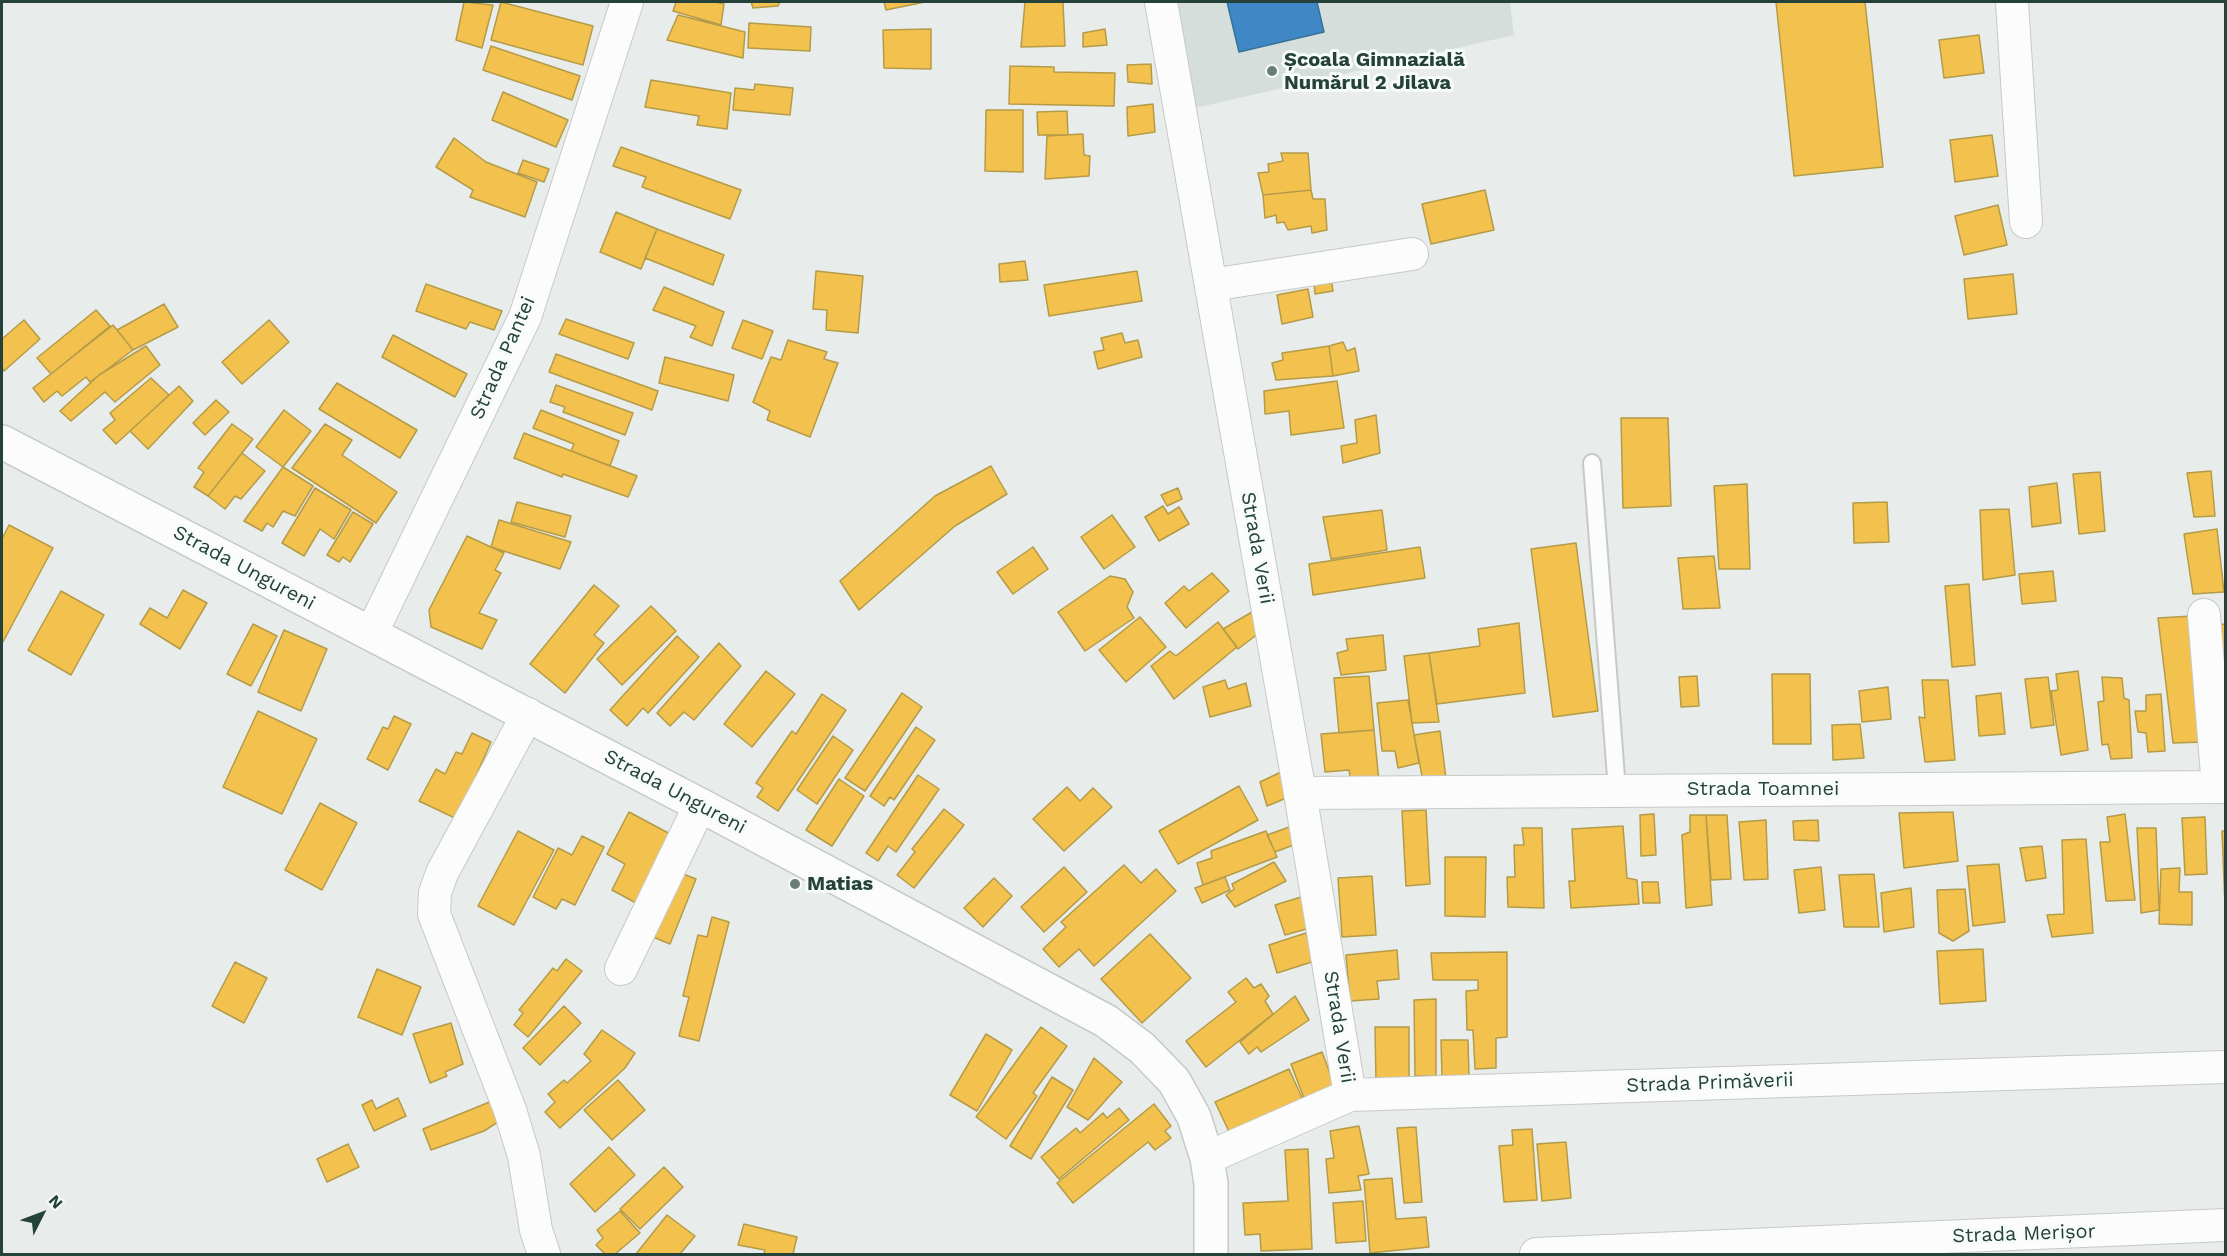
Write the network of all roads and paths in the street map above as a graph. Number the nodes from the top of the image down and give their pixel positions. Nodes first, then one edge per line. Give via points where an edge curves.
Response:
1 (627, 2) edge
2 (1161, 2) edge
3 (2012, 2) edge
4 (2026, 222) dead end
5 (1412, 254) dead end
6 (1211, 285) junction
7 (2, 441) edge
8 (1592, 463) dead end
9 (2204, 615) dead end
10 (371, 634) junction
11 (528, 714) junction
12 (2222, 787) edge
13 (1617, 790) junction
14 (1300, 793) junction
15 (700, 805) junction
16 (621, 969) dead end
17 (2226, 1067) edge
18 (1350, 1095) junction
19 (1207, 1158) junction
20 (2226, 1226) edge
21 (544, 1254) edge
22 (1211, 1254) edge
23 (1536, 1254) edge

1 - 10 street, Strada Pantei via 525,317
2 - 6 street, Strada Verii
3 - 4 street
5 - 6 street
6 - 14 street, Strada Verii
7 - 10 main road, Strada Ungureni
8 - 13 lane
9 - 12 street
10 - 11 main road, Strada Ungureni
11 - 15 main road, Strada Ungureni
11 - 21 street via 442,873 435,893 434,914 510,1110 524,1155 536,1230
12 - 13 street, Strada Toamnei
13 - 14 street, Strada Toamnei
14 - 18 street, Strada Verii
15 - 16 street
15 - 19 main road, Strada Ungureni via 1106,1021 1142,1048 1174,1081 1194,1117
17 - 18 street, Strada Primăverii
18 - 19 street, Strada Primăverii
19 - 22 main road, Strada Ungureni
20 - 23 street, Strada Merișor

